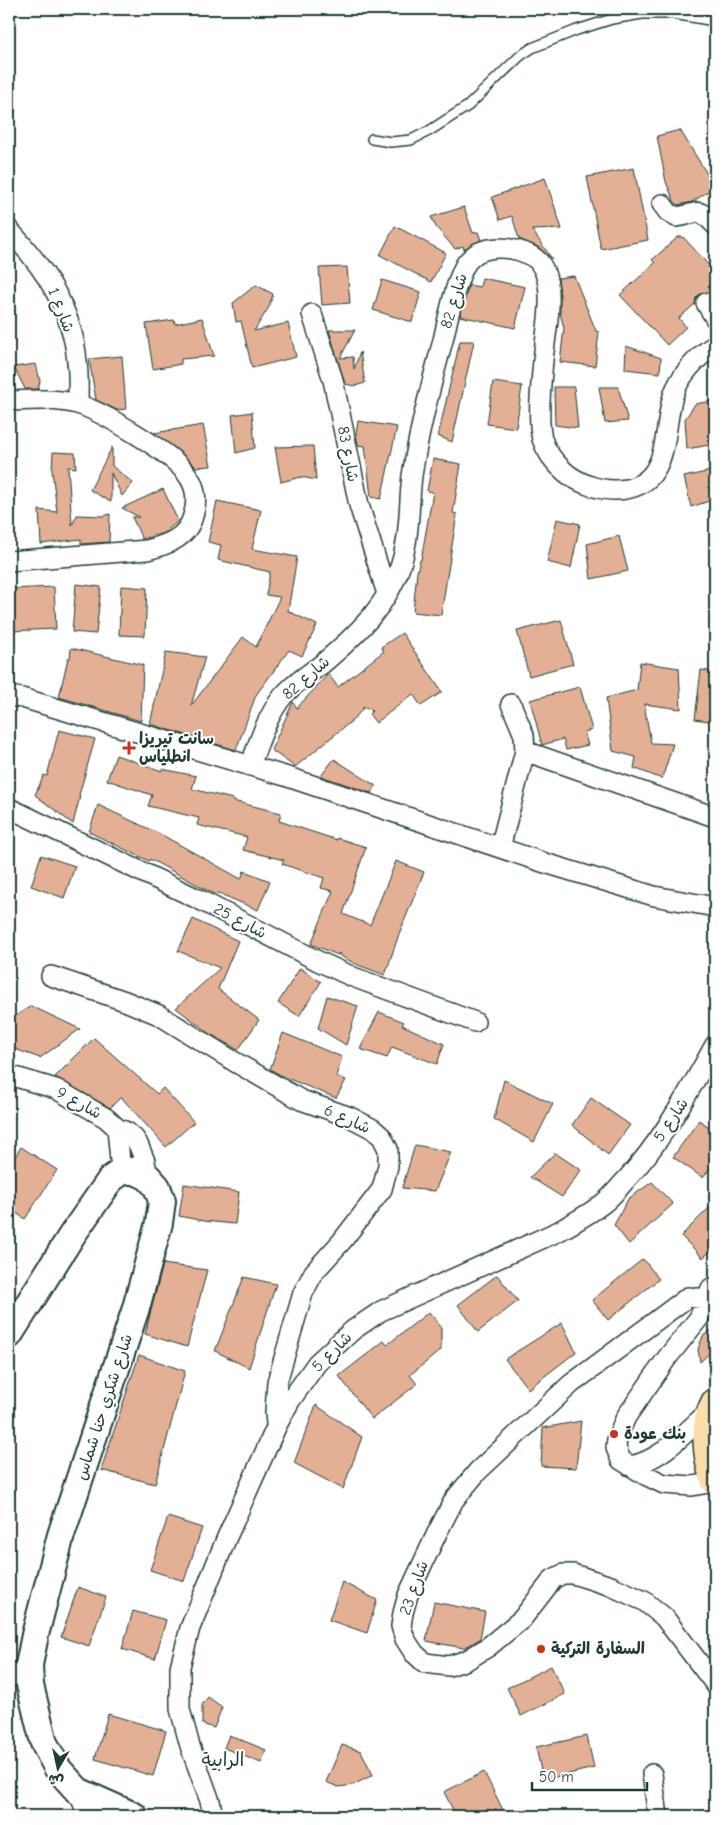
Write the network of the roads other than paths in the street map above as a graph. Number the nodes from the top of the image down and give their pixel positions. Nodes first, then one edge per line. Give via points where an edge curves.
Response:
1 (715, 20) edge
2 (372, 139) dead end
3 (662, 204) dead end
4 (715, 225) edge
5 (9, 230) edge
6 (312, 314) dead end
7 (715, 346) edge
8 (9, 401) edge
9 (78, 404) junction
10 (9, 561) edge
11 (387, 594) junction
12 (9, 696) edge
13 (510, 704) dead end
14 (525, 751) junction
15 (250, 766) junction
16 (9, 808) edge
17 (715, 816) edge
18 (500, 848) junction
19 (715, 907) edge
20 (51, 976) dead end
21 (475, 1022) dead end
22 (715, 1045) edge
23 (9, 1075) edge
24 (117, 1128) junction
25 (121, 1172) junction
26 (148, 1176) junction
27 (715, 1280) edge
28 (711, 1295) edge
29 (9, 1335) edge
30 (714, 1405) edge
31 (277, 1425) junction
32 (630, 1466) junction
33 (715, 1481) edge
34 (19, 1671) edge
35 (715, 1684) edge
36 (652, 1774) dead end
37 (78, 1791) junction
38 (86, 1816) edge
39 (134, 1816) edge
40 (213, 1816) edge
41 (658, 1816) edge

1 - 2 lane via 673,14 642,14 577,30 526,52 468,106 429,131 411,140 391,142
3 - 4 street via 676,217 698,211
5 - 9 street, شارع 1 via 40,266 65,311 77,361
6 - 11 street, شارع 83 via 333,380 359,504
7 - 11 street, شارع 82 via 696,361 677,384 664,454 651,475 627,489 600,488 577,481 558,466 542,439 542,369 549,306 548,284 540,263 530,254 509,247 485,249 474,255 466,263 454,298 425,405 412,480 405,549
8 - 9 street
9 - 10 street via 132,432 181,466 195,489 196,507 191,523 180,537 147,550
11 - 15 street, شارع 82 via 360,630 282,697 266,725
12 - 15 street
13 - 14 street via 524,735
14 - 17 street
14 - 18 street
15 - 18 street
16 - 21 street, شارع 25 via 352,977
18 - 19 street via 654,896
20 - 31 street, شارع 6 via 159,1015 301,1100 350,1117 382,1137 388,1149 388,1166 382,1189 314,1272 303,1293 277,1382
22 - 31 street, شارع 5 via 690,1092 657,1142 606,1201 559,1231 381,1311 353,1330 317,1363
23 - 24 street, شارع 9 via 56,1089
24 - 25 street, شارع 9
24 - 26 street, شارع 9 via 134,1138
25 - 26 street
25 - 29 street via 111,1179 93,1204
26 - 34 street, شارع شكري حنا شماس via 157,1187 162,1202 159,1223 136,1308 61,1535 35,1635
27 - 28 street
28 - 32 street via 699,1318 667,1358 621,1427 616,1448 621,1460
28 - 35 street, شارع 23 via 688,1297 632,1337 571,1384 478,1471 454,1500 437,1532 408,1595 401,1626 414,1653 425,1663 449,1666 488,1647 522,1619 553,1579 563,1574 574,1574 644,1601 664,1616
30 - 32 street via 655,1457 643,1464
30 - 33 highway via 708,1427
31 - 40 street, شارع 5 via 190,1628 180,1666 180,1709
32 - 33 street via 664,1484 692,1486
34 - 37 street, شارع شكري حنا شماس via 30,1684 44,1743 58,1769
36 - 41 street
37 - 38 street
37 - 39 street, شارع شكري حنا شماس

